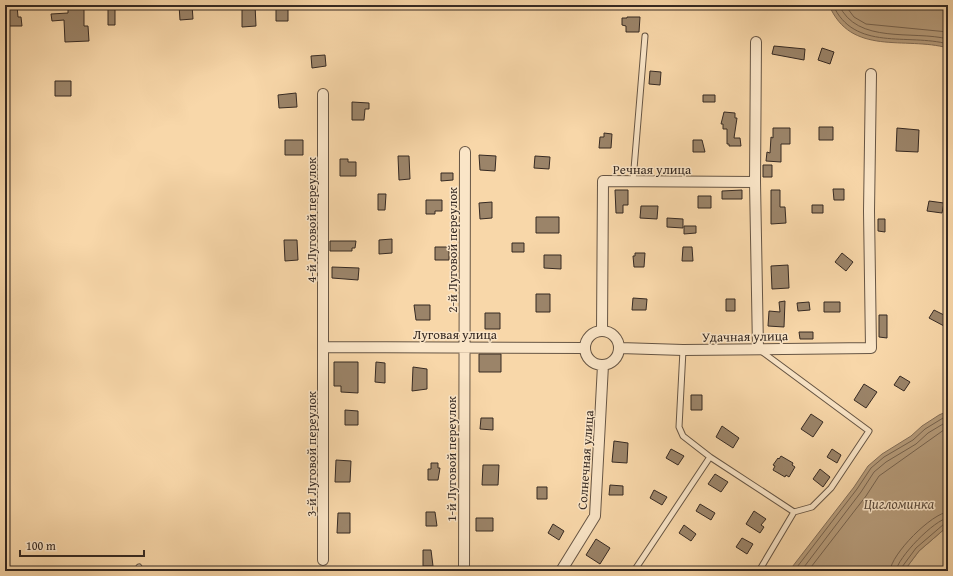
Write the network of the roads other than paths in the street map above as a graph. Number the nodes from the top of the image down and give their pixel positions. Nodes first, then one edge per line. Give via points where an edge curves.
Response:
1 (645, 36) dead end
2 (756, 42) dead end
3 (871, 74) dead end
4 (323, 94) dead end
5 (465, 152) dead end
6 (633, 182) junction
7 (755, 182) junction
8 (602, 331) junction
9 (324, 347) junction
10 (465, 347) junction
11 (585, 348) junction
12 (620, 348) junction
13 (758, 349) junction
14 (683, 350) junction
15 (603, 365) junction
16 (710, 457) junction
17 (794, 512) junction
18 (324, 560) dead end
19 (564, 570) edge
20 (464, 571) edge
21 (634, 571) edge
22 (759, 571) edge

1 - 6 lane
2 - 7 street
3 - 13 street, Удачная улица via 871,348
4 - 9 street, 4-й Луговой переулок
5 - 10 street, 2-й Луговой переулок
6 - 7 street, Речная улица
6 - 8 street, Речная улица via 604,181
7 - 13 street
8 - 11 street via 597,331 588,338
8 - 12 street via 616,338
9 - 10 street, Луговая улица
9 - 18 street, 3-й Луговой переулок
10 - 11 street, Луговая улица
10 - 20 street, 1-й Луговой переулок
11 - 15 street via 588,359
12 - 14 street, Удачная улица
12 - 15 street via 615,360
13 - 14 street, Удачная улица
13 - 17 lane via 869,431 831,488 812,507
14 - 16 lane via 679,427 683,436
15 - 19 street, Солнечная улица via 595,516
16 - 17 lane
16 - 21 lane
17 - 22 lane

